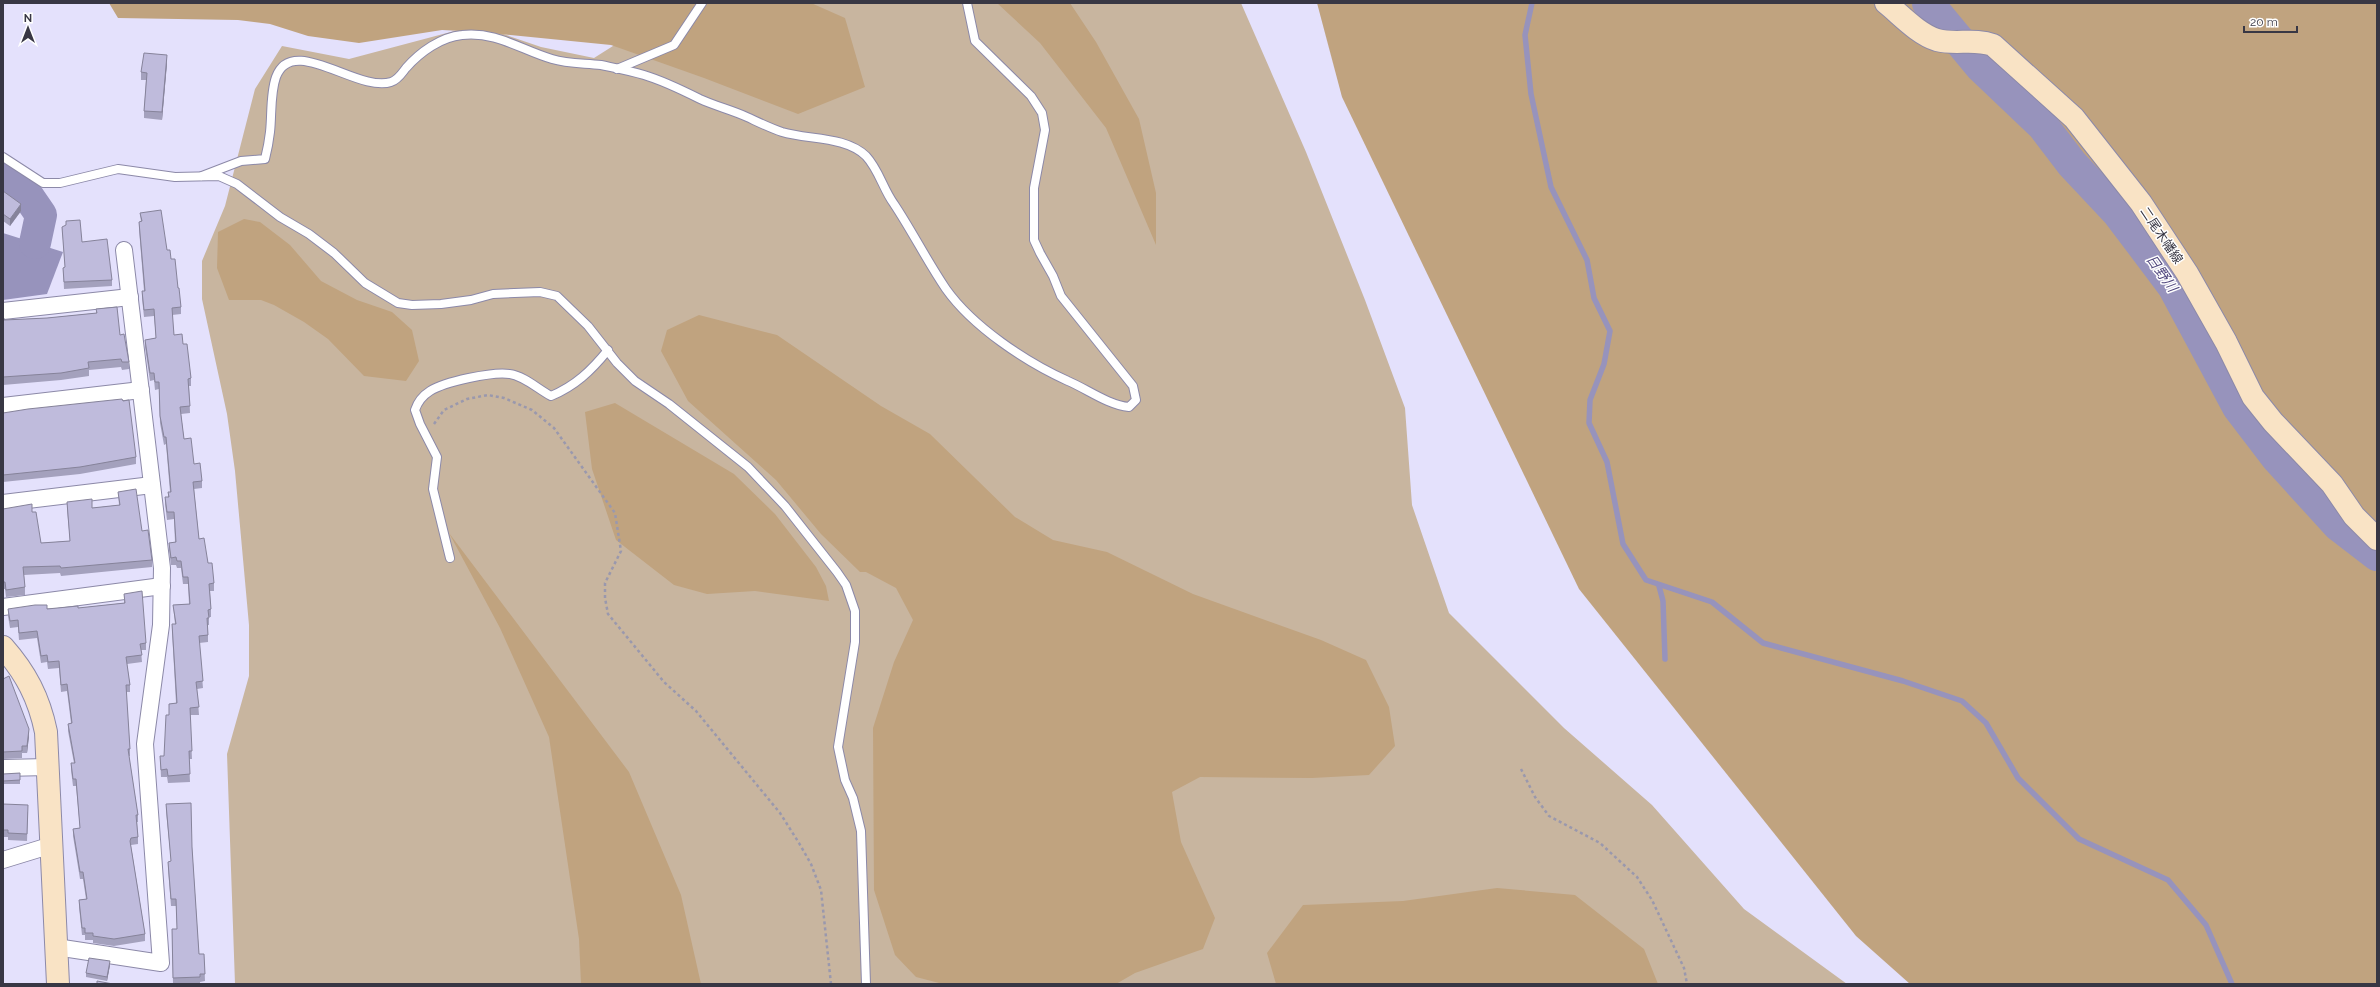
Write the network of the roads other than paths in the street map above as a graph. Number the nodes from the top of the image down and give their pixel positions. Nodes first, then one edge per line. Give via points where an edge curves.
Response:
1 (702, 3) edge
2 (967, 3) edge
3 (1886, 3) edge
4 (617, 69) junction
5 (3, 157) edge
6 (202, 176) junction
7 (124, 250) dead end
8 (130, 297) junction
9 (3, 311) edge
10 (608, 350) junction
11 (141, 390) junction
12 (3, 406) edge
13 (152, 485) junction
14 (3, 503) edge
15 (2377, 539) edge
16 (450, 558) dead end
17 (162, 586) junction
18 (3, 607) edge
19 (3, 647) edge
20 (48, 767) junction
21 (3, 768) edge
22 (52, 845) junction
23 (3, 860) edge
24 (56, 947) junction
25 (58, 984) edge
26 (866, 984) edge

1 - 4 lane via 674,45
2 - 4 lane via 975,41 1031,96 1042,113 1045,130 1034,188 1034,240 1061,296 1133,386 1136,400 1129,407 1112,403 1059,377 1017,352 994,338 959,305 889,198 876,171 864,154 853,147 829,139 808,139 780,131 700,99 678,87
3 - 15 main road, 二尾木幡線 via 1927,36 1939,40 1980,41 1993,45 2074,118 2140,203 2187,273 2264,413 2332,484 2354,516
4 - 6 lane via 550,59 522,46 484,35 462,35 435,43 394,82 388,83 376,84 354,79 316,64 292,60 284,65 276,76 265,160 241,161
5 - 6 lane via 43,183 60,184 118,168 175,177
6 - 10 lane via 219,176 237,184 328,248 375,290 398,303 441,304 493,294 540,292 557,296
7 - 8 street
8 - 9 street
8 - 11 street
10 - 16 lane via 584,377 566,390 551,396 522,378 511,374 493,374 431,390 419,400 415,410 436,457 433,488
10 - 26 lane via 634,382 670,404 748,467 785,506 846,585 855,610 855,642 838,747 861,831
11 - 12 street
11 - 13 street
13 - 14 street
13 - 17 street
17 - 18 street
17 - 24 street via 161,625 145,744 161,963
19 - 20 main road via 28,678 42,710
20 - 21 street
20 - 22 main road
22 - 23 street
22 - 24 main road
24 - 25 main road

